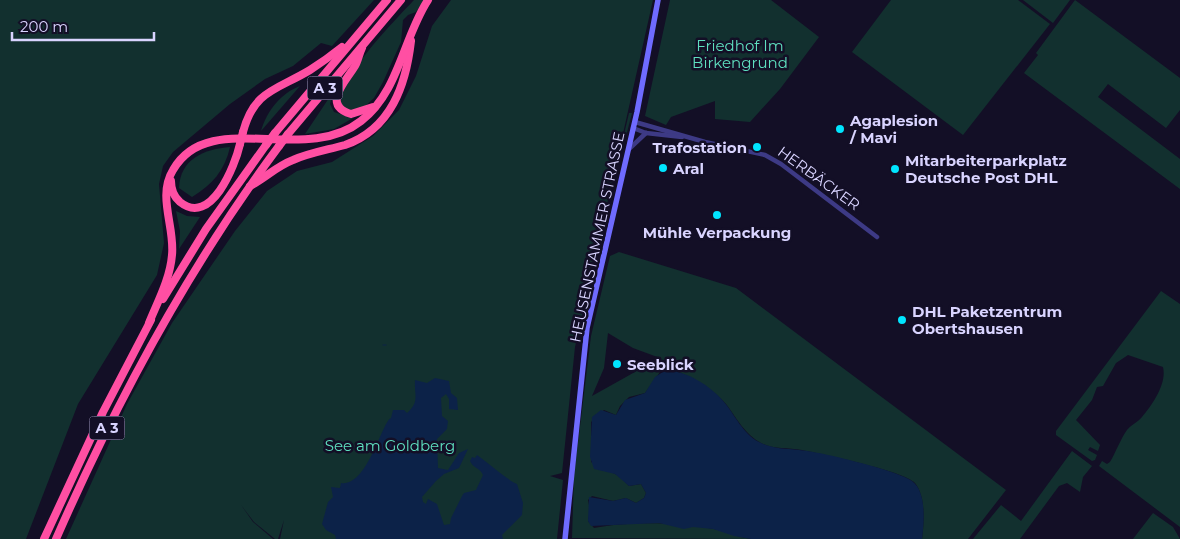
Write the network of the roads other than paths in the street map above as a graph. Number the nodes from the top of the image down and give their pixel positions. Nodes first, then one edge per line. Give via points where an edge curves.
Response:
1 (386, 0) edge
2 (401, 0) edge
3 (428, 0) edge
4 (658, 0) edge
5 (413, 29) junction
6 (353, 38) junction
7 (364, 42) junction
8 (378, 106) junction
9 (635, 122) junction
10 (633, 128) junction
11 (646, 133) junction
12 (684, 136) junction
13 (628, 150) junction
14 (180, 160) junction
15 (249, 187) junction
16 (878, 237) dead end
17 (149, 323) junction
18 (44, 539) edge
19 (56, 539) edge
20 (565, 539) edge

1 - 6 highway, A 3
2 - 7 highway, A 3
3 - 5 highway
4 - 9 main road, HEUSENSTAMMER STRASSE
5 - 8 highway
5 - 15 highway via 402,88 379,123 347,144 283,164
6 - 14 highway, bridge via 311,69 264,94 251,109 233,168 210,201 198,207 182,204 173,194 171,180
6 - 17 highway, A 3, bridge via 274,133 206,229
7 - 8 highway via 356,65 338,92 338,102 351,114
7 - 15 highway, A 3, bridge
8 - 14 highway via 356,125 327,138 294,141 218,139 198,145
9 - 10 main road, HEUSENSTAMMER STRASSE
9 - 12 street
10 - 11 street
10 - 13 main road, HEUSENSTAMMER STRASSE
11 - 12 street
11 - 13 street
12 - 16 street, HERBÄCKER via 766,155
13 - 20 main road, HEUSENSTAMMER STRASSE via 587,328
14 - 17 highway via 167,187 171,261
15 - 19 highway, A 3 via 191,273 152,341 98,445
17 - 18 highway, A 3

